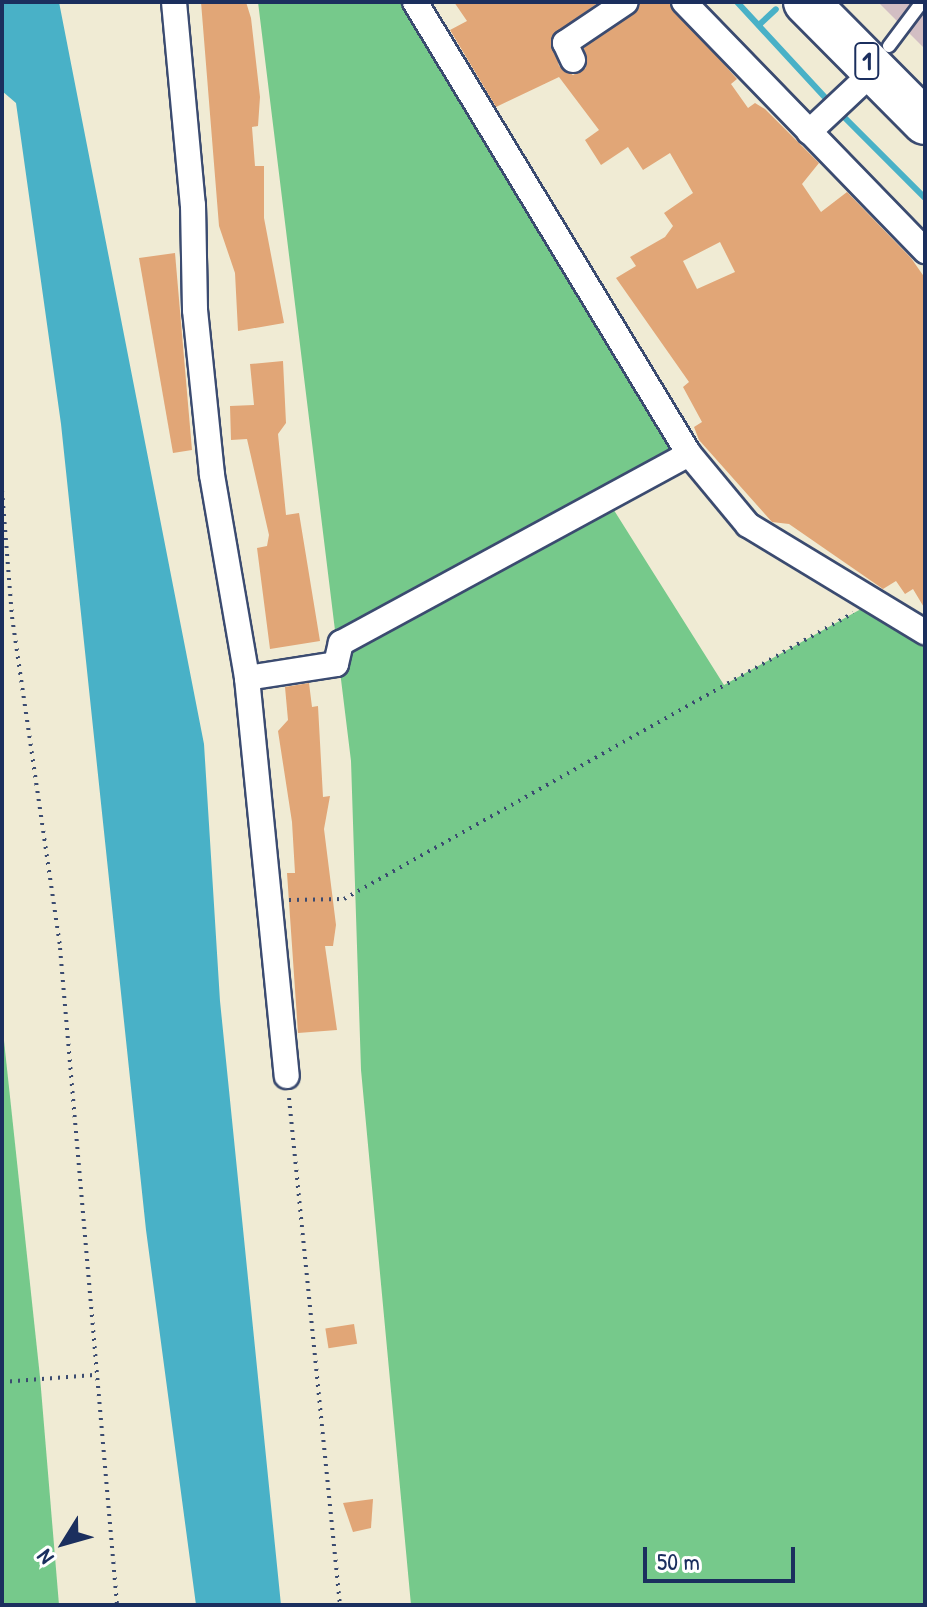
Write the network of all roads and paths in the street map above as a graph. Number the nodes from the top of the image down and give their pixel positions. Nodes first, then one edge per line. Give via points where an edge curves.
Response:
1 (174, 2) edge
2 (415, 2) edge
3 (626, 2) edge
4 (684, 2) edge
5 (806, 2) edge
6 (845, 2) edge
7 (922, 2) edge
8 (573, 60) dead end
9 (874, 67) junction
10 (925, 82) edge
11 (925, 122) edge
12 (815, 126) junction
13 (925, 251) edge
14 (689, 454) junction
15 (2, 490) edge
16 (876, 600) junction
17 (925, 632) edge
18 (247, 678) junction
19 (287, 900) dead end
20 (287, 1076) joint
21 (94, 1375) junction
22 (2, 1382) edge
23 (117, 1605) edge
24 (340, 1605) edge

1 - 18 street via 212,475
2 - 14 street
3 - 8 street via 565,43
4 - 12 street
5 - 9 highway, 1
6 - 9 highway, 1
7 - 9 lane
9 - 10 highway, 1
9 - 11 highway, 1
9 - 12 street
12 - 13 street
14 - 16 street via 739,517
14 - 18 street via 341,643 336,664
15 - 21 path via 12,617 60,948
16 - 17 street
16 - 19 path via 344,899
18 - 20 street
20 - 24 path
21 - 22 path
21 - 23 path

